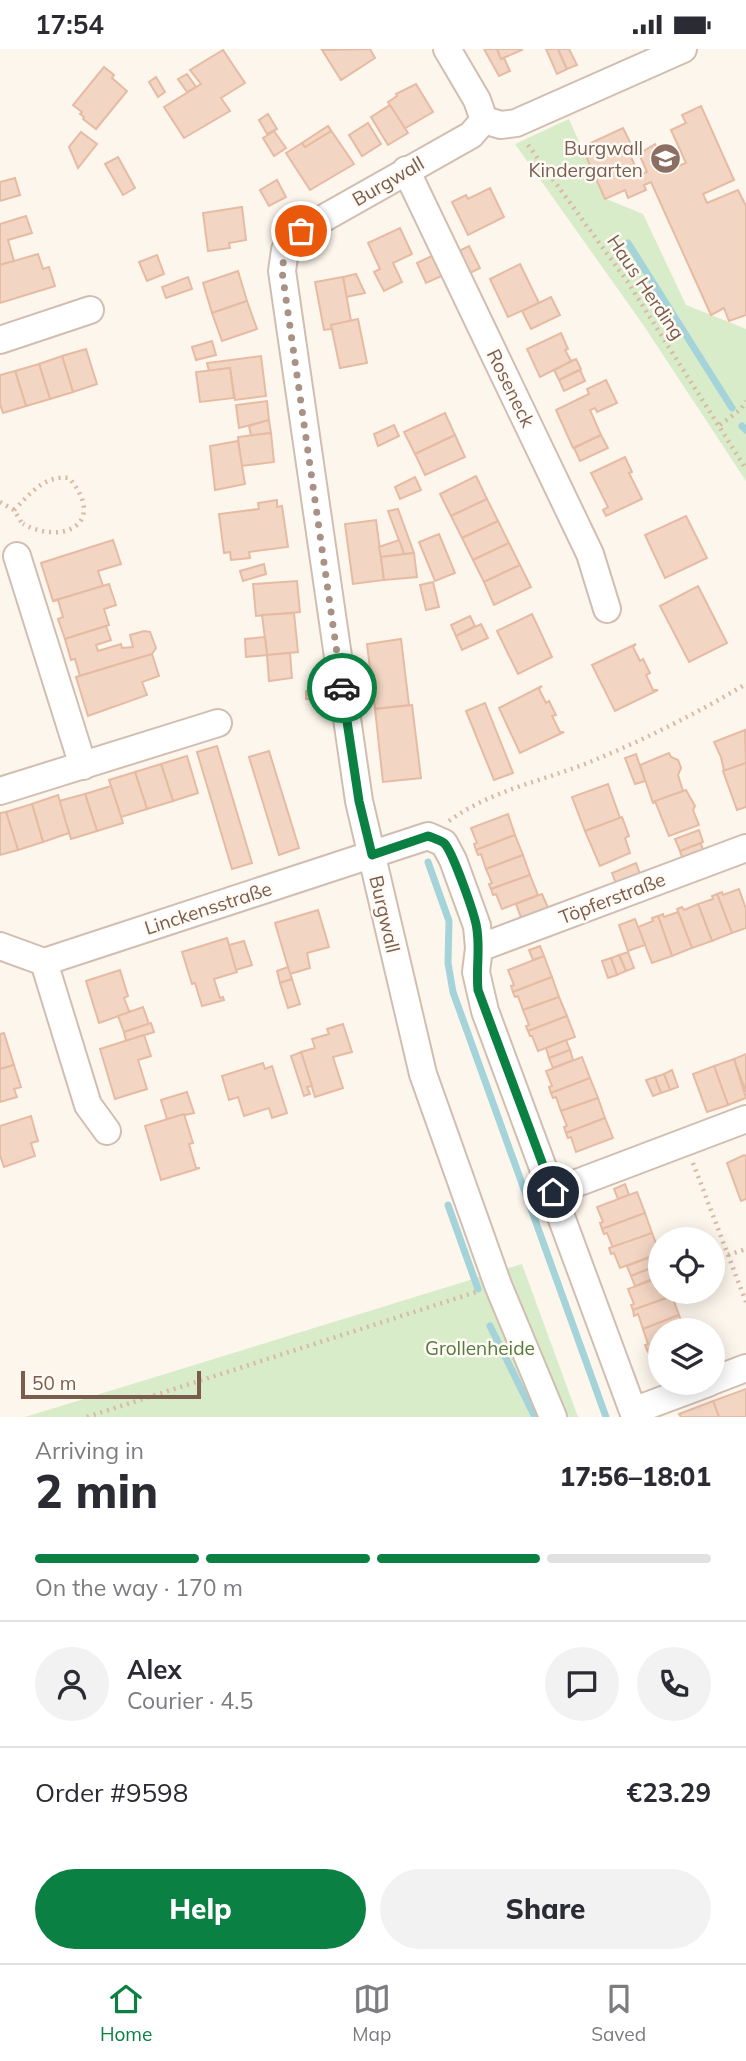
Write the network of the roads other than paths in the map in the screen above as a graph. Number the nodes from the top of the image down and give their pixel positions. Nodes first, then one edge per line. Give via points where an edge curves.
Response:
1 (447, 49) edge
2 (683, 49) edge
3 (484, 120) junction
4 (406, 170) junction
5 (90, 310) dead end
6 (0, 340) edge
7 (17, 556) road end
8 (607, 609) dead end
9 (219, 723) dead end
10 (83, 766) junction
11 (0, 791) edge
12 (746, 848) edge
13 (372, 855) junction
14 (0, 946) edge
15 (479, 948) junction
16 (44, 962) junction
17 (746, 1119) edge
18 (107, 1132) dead end
19 (553, 1192) junction
20 (746, 1368) edge
21 (725, 1376) edge
22 (679, 1395) edge
23 (634, 1414) edge
24 (553, 1417) edge

1 - 3 street
2 - 3 street via 516,124
3 - 4 street, Burgwall via 471,135
4 - 8 street, Roseneck via 590,554
4 - 13 street, Burgwall via 301,231 285,250 282,271 359,801
5 - 6 street
7 - 10 street
9 - 10 street
10 - 11 street
12 - 15 street, Töpferstraße
13 - 15 street via 428,836 444,843 477,926
13 - 16 street, Linckensstraße
13 - 24 street, Burgwall via 423,1073 498,1285
14 - 16 street
15 - 19 street via 476,972 482,1001
16 - 18 street via 88,1105
17 - 19 street
19 - 23 street
20 - 21 street
22 - 23 street

